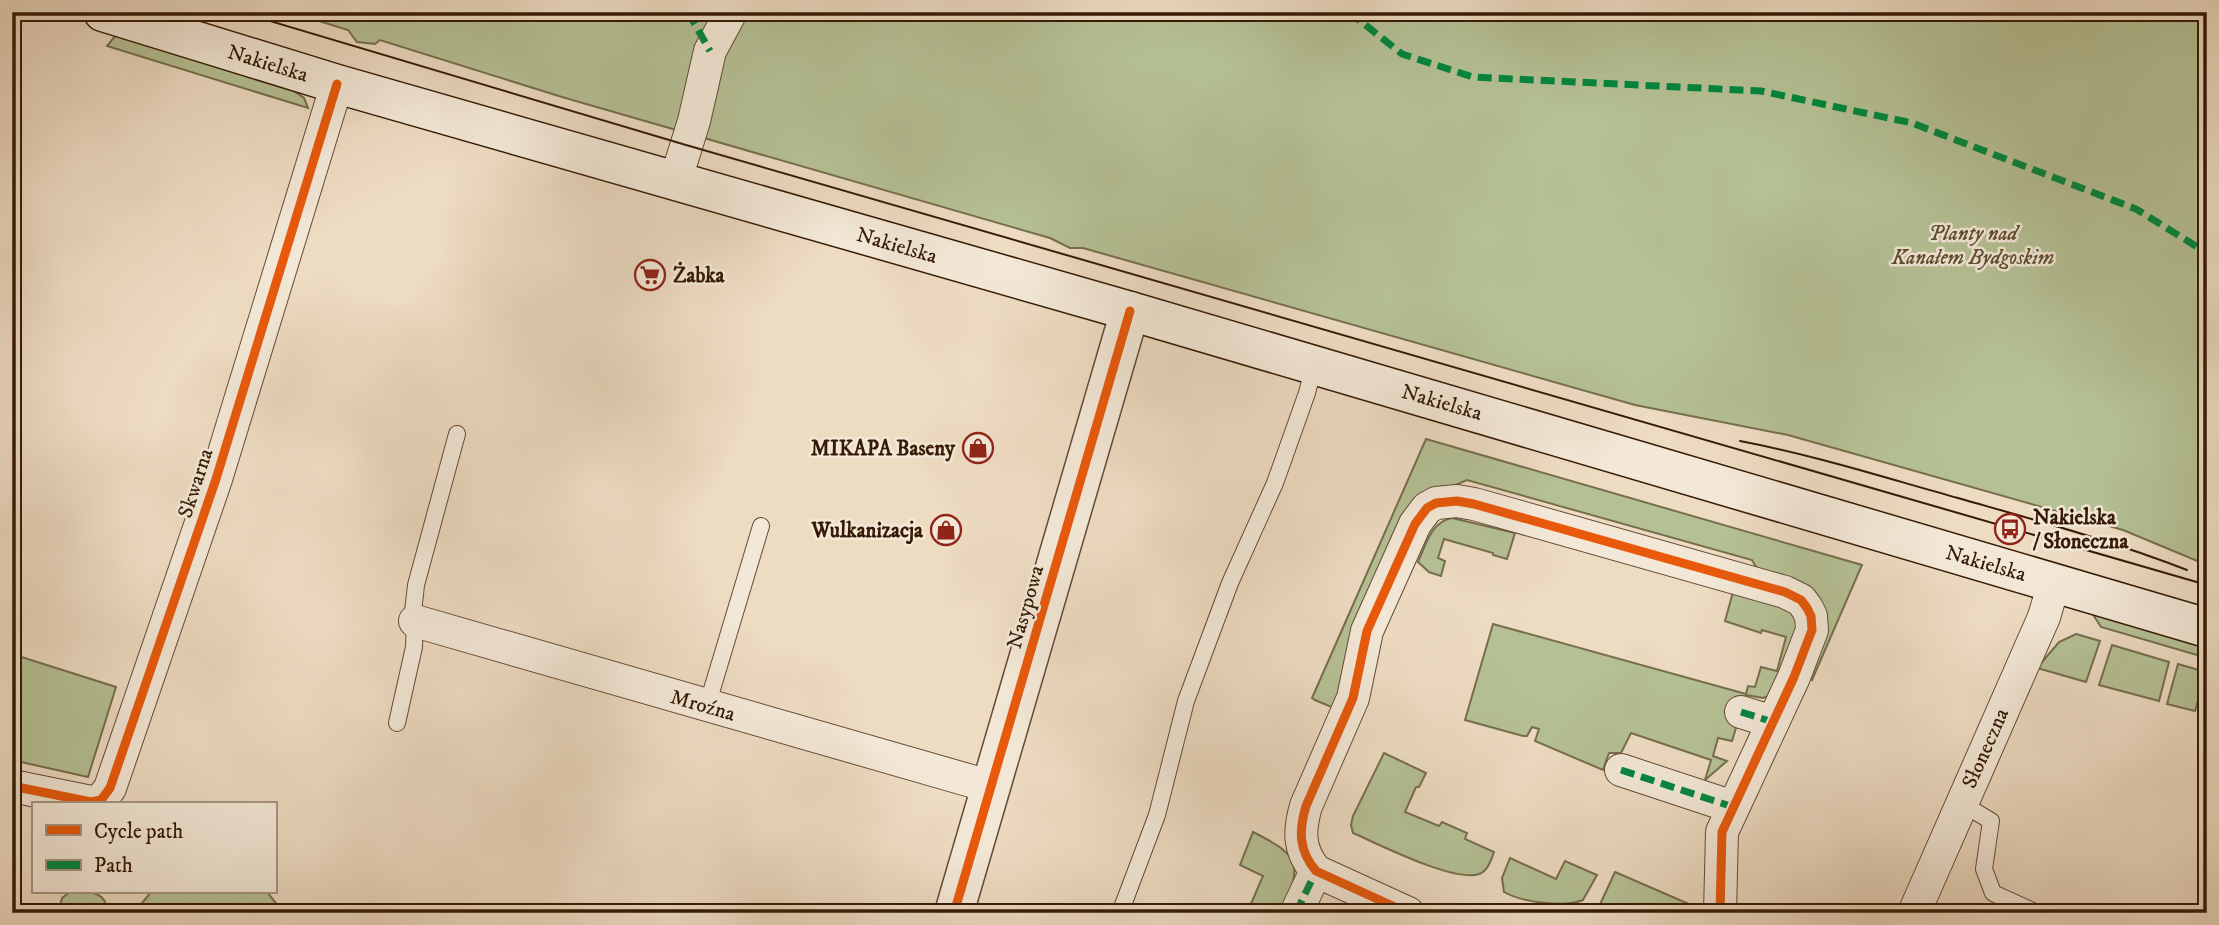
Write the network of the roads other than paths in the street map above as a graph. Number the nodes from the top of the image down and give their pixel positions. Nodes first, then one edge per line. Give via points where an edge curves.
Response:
1 (103, 12) edge
2 (731, 12) edge
3 (337, 84) junction
4 (676, 182) junction
5 (1130, 311) junction
6 (1314, 365) junction
7 (457, 434) dead end
8 (761, 526) dead end
9 (2054, 583) junction
10 (415, 621) junction
11 (2207, 628) edge
12 (707, 706) junction
13 (1741, 712) dead end
14 (1773, 722) junction
15 (397, 723) dead end
16 (1621, 770) dead end
17 (12, 786) edge
18 (992, 787) junction
19 (1961, 803) junction
20 (1733, 807) junction
21 (1315, 871) junction
22 (954, 913) edge
23 (1120, 913) edge
24 (1296, 913) edge
25 (1408, 913) edge
26 (1720, 913) edge
27 (1914, 913) edge
28 (2036, 913) edge

1 - 3 main road, Nakielska
2 - 4 street via 710,51
3 - 4 main road, Nakielska
3 - 17 street, Skwarna via 216,479 110,788 101,800 92,802
4 - 5 main road, Nakielska
5 - 6 main road, Nakielska
5 - 18 main road, Nasypowa
6 - 9 main road, Nakielska
6 - 23 lane via 1276,483 1230,583 1186,701 1157,815
7 - 10 lane via 416,585
8 - 12 lane
9 - 11 main road, Nakielska
9 - 19 street, Słoneczna
10 - 12 street, Mroźna
10 - 15 lane via 414,647
12 - 18 street, Mroźna
13 - 14 street
14 - 20 street
14 - 21 street via 1812,630 1807,608 1795,596 1474,504 1436,503 1415,524 1367,631 1353,698 1306,806 1302,847
16 - 20 street
18 - 22 main road, Nasypowa
19 - 27 street, Słoneczna
19 - 28 lane via 1991,821 1984,869 1993,893
20 - 26 street via 1722,832
21 - 24 street
21 - 25 street

